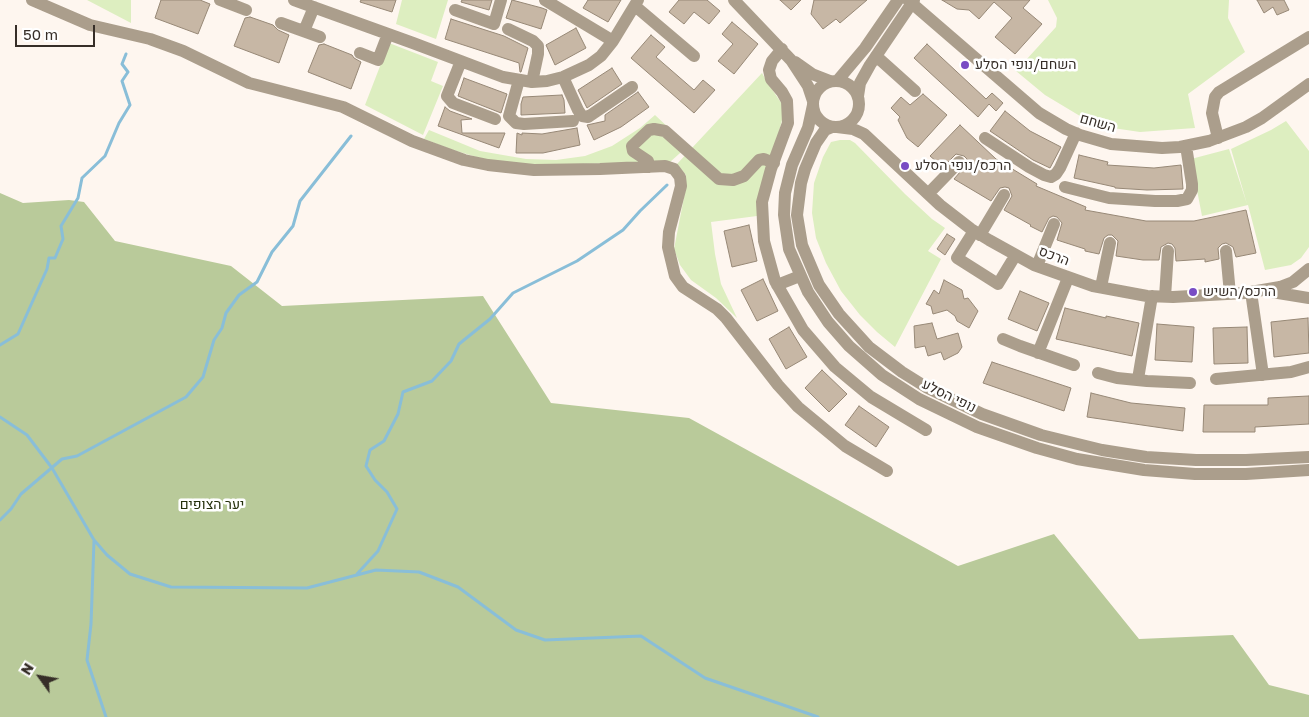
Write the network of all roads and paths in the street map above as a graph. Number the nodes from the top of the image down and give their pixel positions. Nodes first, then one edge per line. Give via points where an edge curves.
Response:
1 (32, 0) edge
2 (501, 0) edge
3 (545, 0) edge
4 (734, 0) edge
5 (750, 0) edge
6 (898, 0) edge
7 (224, 1) edge
8 (911, 1) edge
9 (304, 3) edge
10 (636, 3) edge
11 (246, 10) dead end
12 (455, 10) dead end
13 (748, 15) junction
14 (281, 22) dead end
15 (508, 29) dead end
16 (304, 31) junction
17 (388, 34) junction
18 (320, 37) dead end
19 (1309, 37) edge
20 (613, 41) junction
21 (782, 49) junction
22 (360, 53) dead end
23 (694, 56) dead end
24 (876, 56) junction
25 (791, 60) junction
26 (461, 61) junction
27 (563, 77) junction
28 (518, 80) junction
29 (834, 81) junction
30 (532, 82) junction
31 (1309, 84) edge
32 (632, 87) dead end
33 (915, 91) dead end
34 (858, 101) junction
35 (813, 103) junction
36 (495, 119) dead end
37 (573, 121) dead end
38 (835, 127) junction
39 (1076, 133) junction
40 (985, 138) dead end
41 (1218, 138) junction
42 (875, 143) junction
43 (1186, 146) junction
44 (958, 162) dead end
45 (774, 163) junction
46 (649, 167) junction
47 (1065, 187) dead end
48 (928, 194) junction
49 (1004, 195) dead end
50 (1054, 224) dead end
51 (977, 233) junction
52 (1110, 244) dead end
53 (1168, 251) dead end
54 (1226, 251) dead end
55 (1015, 256) junction
56 (1037, 266) junction
57 (1309, 270) edge
58 (800, 276) junction
59 (1068, 278) junction
60 (778, 285) junction
61 (1101, 287) junction
62 (1257, 291) junction
63 (1309, 293) edge
64 (1230, 294) junction
65 (1158, 296) junction
66 (1309, 298) edge
67 (1003, 338) dead end
68 (1038, 353) junction
69 (1074, 365) dead end
70 (1309, 367) edge
71 (1098, 373) dead end
72 (1263, 375) junction
73 (1138, 379) junction
74 (1216, 379) dead end
75 (1190, 383) dead end
76 (926, 430) dead end
77 (1309, 457) edge
78 (1309, 470) edge
79 (887, 471) dead end

1 - 46 street via 90,25 150,39 183,51 249,83 343,107 412,141 464,160 534,170
2 - 12 street via 494,24
3 - 20 street
4 - 13 street
5 - 13 street
6 - 29 street via 865,48
7 - 11 street
8 - 24 street
8 - 39 street, השחם via 1039,113
9 - 16 street
9 - 17 street
10 - 20 street
10 - 23 street
13 - 21 street
14 - 16 street
15 - 30 street via 538,46
16 - 18 street
17 - 22 street via 378,60
17 - 26 street
19 - 41 street via 1219,92 1212,113
20 - 27 street via 589,65
21 - 25 street
21 - 45 street via 769,70 770,79 782,92 788,111 788,123
24 - 33 street
24 - 34 street via 860,83
25 - 29 street via 812,74
25 - 35 street via 808,86
26 - 28 street
26 - 36 street via 447,96 453,104
27 - 30 street
27 - 32 street via 582,116 588,116
28 - 30 street
28 - 37 street via 509,116 516,123
29 - 34 street via 850,85
29 - 35 street via 818,88
31 - 41 street, השחם via 1262,118
34 - 38 street via 857,112 849,122
34 - 42 street, הרכס via 865,128
35 - 38 street via 821,121
35 - 58 street, נופי הסלע via 808,128 792,165 784,204 786,237
38 - 42 street, הרכס via 853,129
38 - 77 street, נופי הסלע via 825,130 816,143 801,183 797,214 802,245 820,285 839,314 869,347 902,372 982,414 1041,435 1102,450 1196,460
39 - 40 street via 1060,168 1051,176 1029,167
39 - 43 street, השחם via 1127,146
41 - 43 street, השחם
42 - 48 street, הרכס
43 - 47 street via 1192,190 1187,199 1109,198
44 - 48 street
45 - 46 street via 759,160 744,176 733,180 719,179 666,131 654,129 632,146 633,151 648,161
45 - 60 street via 762,202 762,224 769,263
46 - 79 street via 665,166 674,169 680,177 682,186 668,232 668,247 675,276 683,287 726,318 798,408 845,446
48 - 51 street, הרכס
49 - 51 street
50 - 56 street
51 - 55 street, הרכס
51 - 55 street via 957,258 998,284
52 - 61 street
53 - 65 street
54 - 64 street
55 - 56 street, הרכס
56 - 59 street, הרכס
57 - 62 street, הרכס via 1293,282
57 - 63 street via 1306,281
58 - 60 street
58 - 78 street, נופי הסלע via 828,322 871,366 919,399 985,430 1057,454 1144,470 1218,474
59 - 61 street, הרכס
59 - 68 street
60 - 76 street via 803,330 835,367 871,397
61 - 65 street, הרכס
62 - 64 street, הרכס
62 - 66 street, הרכס
62 - 72 street
64 - 65 street, הרכס
65 - 73 street
67 - 68 street
68 - 69 street
70 - 72 street
71 - 73 street
72 - 74 street
73 - 75 street

